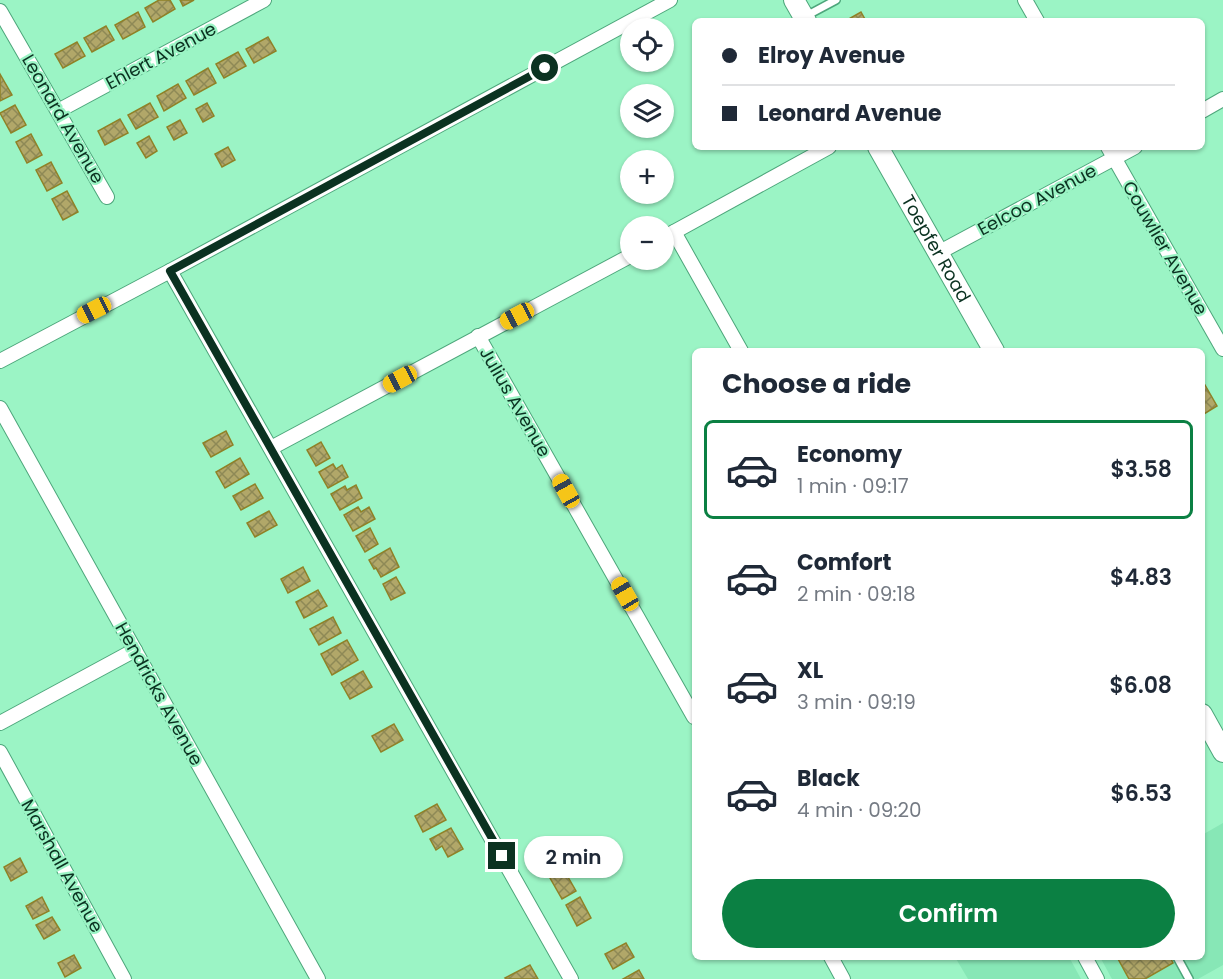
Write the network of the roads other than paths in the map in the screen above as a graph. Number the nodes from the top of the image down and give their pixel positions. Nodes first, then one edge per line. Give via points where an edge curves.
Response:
1 (264, 0) edge
2 (670, 0) edge
3 (794, 0) edge
4 (836, 0) edge
5 (1025, 0) edge
6 (0, 11) edge
7 (804, 18) edge
8 (807, 18) edge
9 (1035, 18) edge
10 (1223, 99) edge
11 (1205, 109) edge
12 (58, 111) junction
13 (824, 150) edge
14 (880, 150) edge
15 (1111, 153) edge
16 (107, 197) dead end
17 (674, 232) edge
18 (674, 245) edge
19 (938, 252) junction
20 (620, 261) edge
21 (170, 271) junction
22 (478, 336) junction
23 (739, 348) edge
24 (992, 348) edge
25 (1223, 349) edge
26 (0, 361) edge
27 (0, 408) edge
28 (271, 448) junction
29 (135, 650) junction
30 (692, 713) edge
31 (1205, 719) edge
32 (0, 723) edge
33 (0, 752) edge
34 (1223, 752) edge
35 (833, 960) edge
36 (1087, 960) edge
37 (1179, 960) edge
38 (124, 979) edge
39 (318, 979) edge
40 (571, 979) edge
41 (843, 979) edge
42 (1097, 979) edge
43 (1189, 979) edge

1 - 12 street, Ehlert Avenue
2 - 21 street
3 - 7 street
4 - 8 lane
5 - 9 street
6 - 12 street, Leonard Avenue
10 - 11 street
12 - 16 street, Leonard Avenue
13 - 17 street
14 - 19 street, Toepfer Road
15 - 19 street, Eelcoo Avenue
15 - 25 street, Couwlier Avenue
18 - 23 street
19 - 24 street, Toepfer Road
20 - 22 street
21 - 26 street
21 - 28 street
22 - 28 street
22 - 30 street, Julius Avenue
27 - 29 street, Hendricks Avenue
28 - 40 street
29 - 32 street
29 - 39 street, Hendricks Avenue
31 - 34 street
33 - 38 street, Marshall Avenue
35 - 41 street
36 - 42 street
37 - 43 lane

